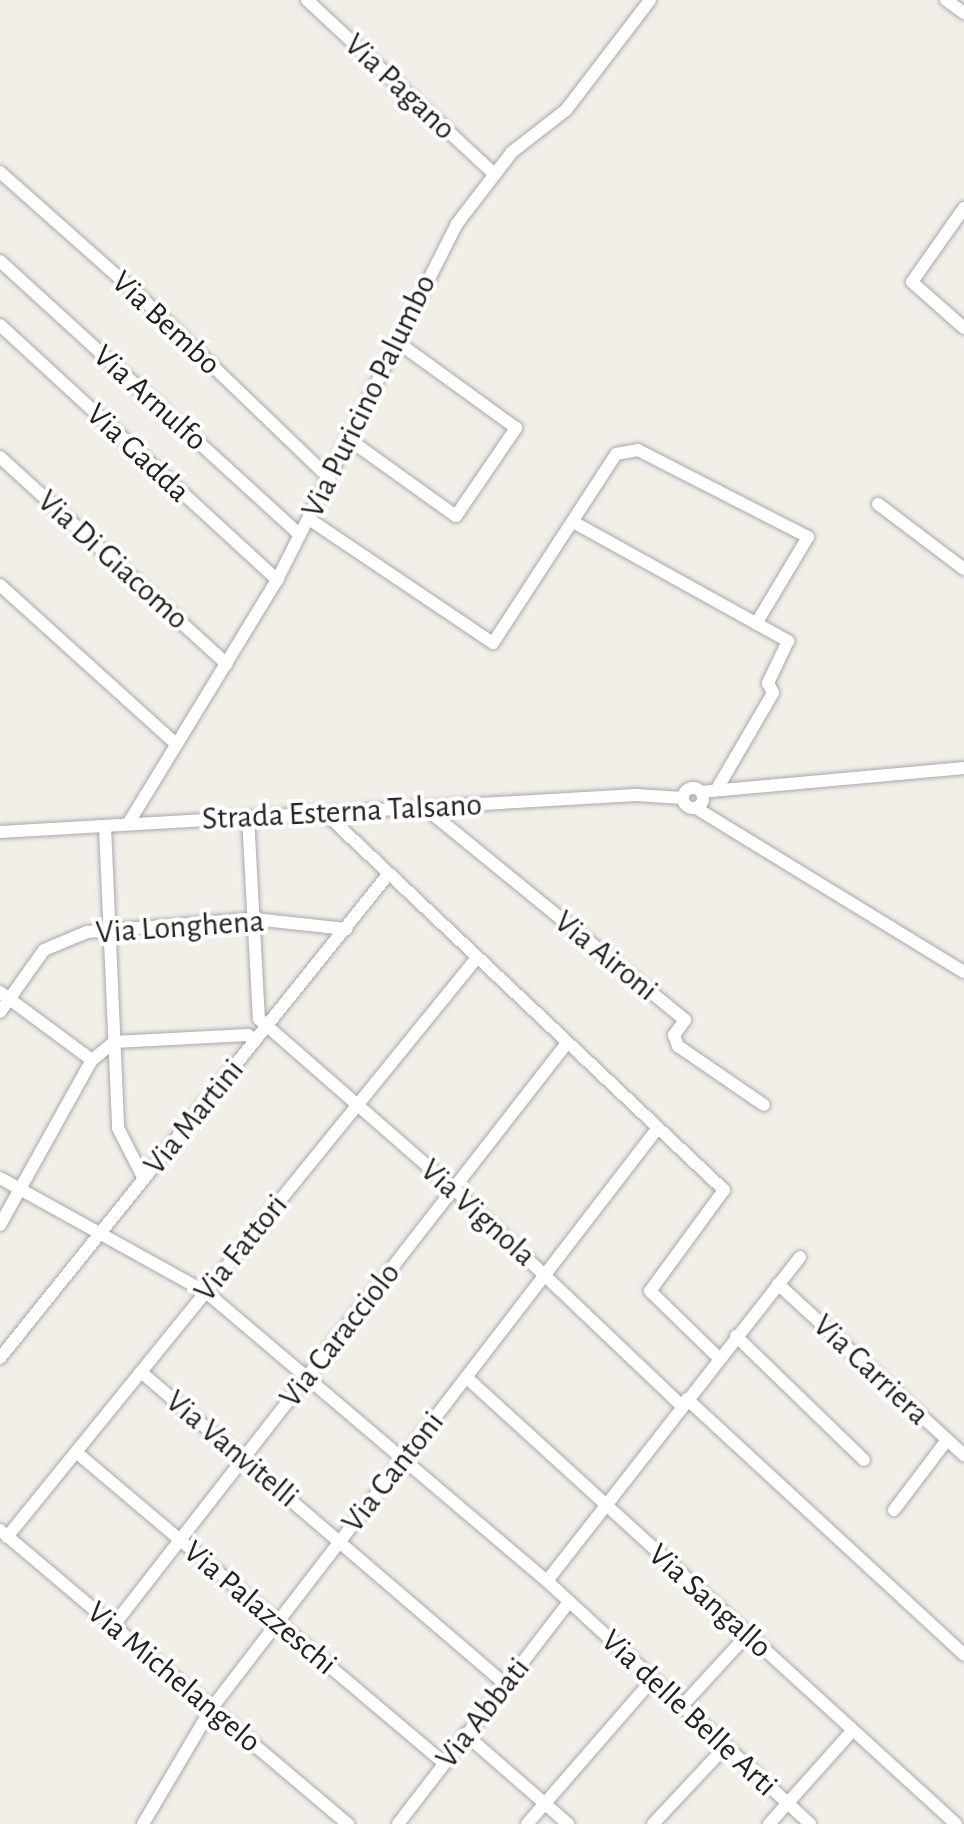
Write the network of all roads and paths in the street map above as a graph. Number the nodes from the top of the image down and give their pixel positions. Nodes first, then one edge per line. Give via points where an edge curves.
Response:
1 (307, 0) edge
2 (650, 0) edge
3 (946, 0) edge
4 (964, 13) edge
5 (0, 172) edge
6 (493, 173) junction
7 (964, 208) edge
8 (0, 261) edge
9 (0, 325) edge
10 (964, 328) edge
11 (396, 341) junction
12 (347, 438) junction
13 (0, 457) edge
14 (328, 477) junction
15 (878, 504) dead end
16 (309, 519) junction
17 (575, 523) junction
18 (300, 535) junction
19 (964, 569) edge
20 (277, 580) junction
21 (0, 585) edge
22 (756, 624) junction
23 (227, 664) junction
24 (176, 744) junction
25 (964, 768) edge
26 (718, 787) junction
27 (701, 792) junction
28 (683, 798) junction
29 (424, 807) junction
30 (696, 808) junction
31 (325, 813) junction
32 (248, 817) junction
33 (128, 824) junction
34 (105, 826) junction
35 (0, 832) edge
36 (387, 876) junction
37 (254, 919) junction
38 (109, 929) junction
39 (346, 929) junction
40 (475, 960) junction
41 (964, 972) edge
42 (4, 995) edge
43 (0, 1012) edge
44 (266, 1028) junction
45 (255, 1041) junction
46 (114, 1042) junction
47 (567, 1043) junction
48 (92, 1060) junction
49 (764, 1105) dead end
50 (357, 1106) junction
51 (657, 1129) junction
52 (0, 1178) edge
53 (144, 1179) junction
54 (20, 1189) junction
55 (454, 1189) junction
56 (0, 1225) edge
57 (102, 1231) junction
58 (800, 1257) dead end
59 (545, 1274) junction
60 (778, 1284) junction
61 (206, 1292) junction
62 (736, 1336) junction
63 (0, 1358) edge
64 (719, 1358) junction
65 (141, 1372) junction
66 (308, 1376) junction
67 (466, 1377) junction
68 (685, 1402) junction
69 (947, 1440) junction
70 (76, 1452) junction
71 (964, 1455) edge
72 (244, 1458) junction
73 (405, 1458) junction
74 (864, 1460) dead end
75 (605, 1505) junction
76 (894, 1510) dead end
77 (4, 1534) edge
78 (179, 1540) junction
79 (339, 1541) junction
80 (547, 1581) junction
81 (569, 1602) junction
82 (277, 1622) junction
83 (113, 1626) junction
84 (747, 1635) junction
85 (964, 1655) edge
86 (652, 1680) junction
87 (505, 1684) junction
88 (681, 1707) junction
89 (211, 1709) junction
90 (853, 1730) junction
91 (465, 1734) junction
92 (725, 1747) junction
93 (444, 1763) junction
94 (787, 1803) junction
95 (545, 1804) junction
96 (143, 1824) edge
97 (348, 1824) edge
98 (398, 1824) edge
99 (527, 1824) edge
100 (568, 1824) edge
101 (653, 1824) edge
102 (769, 1824) edge
103 (810, 1824) edge
104 (956, 1824) edge

1 - 6 street, Via Pagano
2 - 6 street, Via Puricino Palumbo via 566,110
3 - 4 street
5 - 14 street, Via Bembo via 142,298
6 - 11 street, Via Puricino Palumbo via 456,225
7 - 10 street via 912,282
8 - 18 street, Via Arnulfo
9 - 20 street, Via Gadda
11 - 12 street, Via Puricino Palumbo
11 - 12 street via 516,428 456,516
12 - 14 street, Via Puricino Palumbo
13 - 23 street, Via Di Giacomo
14 - 16 street, Via Puricino Palumbo
15 - 19 street
16 - 17 street via 493,643
16 - 18 street, Via Puricino Palumbo
17 - 22 street
17 - 22 street via 616,454 638,450 808,537
18 - 20 street, Via Puricino Palumbo
20 - 23 street, Via Puricino Palumbo
21 - 24 street
22 - 26 street via 788,641 768,683 773,693
23 - 24 street, Via Puricino Palumbo
24 - 33 street, Via Puricino Palumbo
25 - 26 street
26 - 27 street
27 - 28 street via 691,788
27 - 30 street via 703,801
28 - 29 street, Strada Esterna Talsano via 636,795
28 - 30 street
29 - 31 street, Strada Esterna Talsano
29 - 49 street, Via Aironi via 685,1020 674,1035 678,1046
30 - 41 street
31 - 32 street, Strada Esterna Talsano
31 - 36 street
32 - 33 street, Strada Esterna Talsano
32 - 37 street
33 - 34 street, Strada Esterna Talsano
34 - 35 street, Strada Esterna Talsano
34 - 38 street
36 - 39 street, Via Martini
36 - 40 street
37 - 38 street, Via Longhena
37 - 39 street, Via Longhena
37 - 44 street via 259,1019
38 - 42 street, Via Longhena via 44,950
38 - 46 street
39 - 44 street, Via Martini
40 - 47 street
40 - 50 street, Via Fattori
42 - 43 street, Via Longhena
42 - 48 street
44 - 45 street, Via Martini
44 - 50 street, Via Vignola
45 - 46 street via 248,1035
45 - 53 street, Via Martini
46 - 48 street
46 - 53 street via 118,1128
47 - 51 street
47 - 55 street, Via Caracciolo
48 - 54 street
50 - 55 street, Via Vignola
50 - 61 street, Via Fattori
51 - 59 street, Via Cantoni
51 - 64 street via 724,1190 650,1291
52 - 54 street, Via delle Belle Arti
53 - 57 street, Via Martini
54 - 56 street
54 - 57 street, Via delle Belle Arti
55 - 59 street, Via Vignola
55 - 66 street, Via Caracciolo
57 - 61 street, Via delle Belle Arti
57 - 63 street, Via Martini
58 - 60 street
59 - 67 street, Via Cantoni
59 - 68 street, Via Vignola
60 - 62 street
60 - 69 street, Via Carriera
61 - 65 street, Via Fattori
61 - 66 street, Via delle Belle Arti
62 - 64 street
62 - 74 street
64 - 68 street
65 - 70 street, Via Fattori
65 - 72 street, Via Vanvitelli
66 - 72 street, Via Caracciolo
66 - 73 street, Via delle Belle Arti
67 - 73 street, Via Cantoni
67 - 75 street, Via Sangallo
68 - 75 street
68 - 85 street, Via Vignola
69 - 71 street, Via Carriera
69 - 76 street
70 - 77 street, Via Fattori
70 - 78 street, Via Palazzeschi
72 - 78 street, Via Caracciolo
72 - 79 street, Via Vanvitelli
73 - 79 street, Via Cantoni
73 - 80 street, Via delle Belle Arti
75 - 80 street
75 - 84 street, Via Sangallo
77 - 83 street, Via Michelangelo
78 - 82 street, Via Palazzeschi
78 - 83 street, Via Caracciolo
79 - 82 street, Via Cantoni
79 - 87 street, Via Vanvitelli
80 - 81 street, Via delle Belle Arti
81 - 86 street, Via delle Belle Arti
81 - 87 street, Via Abbati
82 - 89 street, Via Cantoni
82 - 93 street, Via Palazzeschi
83 - 89 street, Via Michelangelo
84 - 88 street
84 - 90 street, Via Sangallo
86 - 88 street, Via delle Belle Arti
86 - 95 street
87 - 91 street, Via Abbati
88 - 92 street, Via delle Belle Arti
89 - 96 street, Via Cantoni
89 - 97 street, Via Michelangelo
90 - 94 street
90 - 104 street, Via Sangallo
91 - 93 street, Via Abbati
91 - 95 street
92 - 94 street, Via delle Belle Arti
92 - 101 street
93 - 98 street, Via Abbati
94 - 102 street
94 - 103 street, Via delle Belle Arti
95 - 99 street
95 - 100 street

